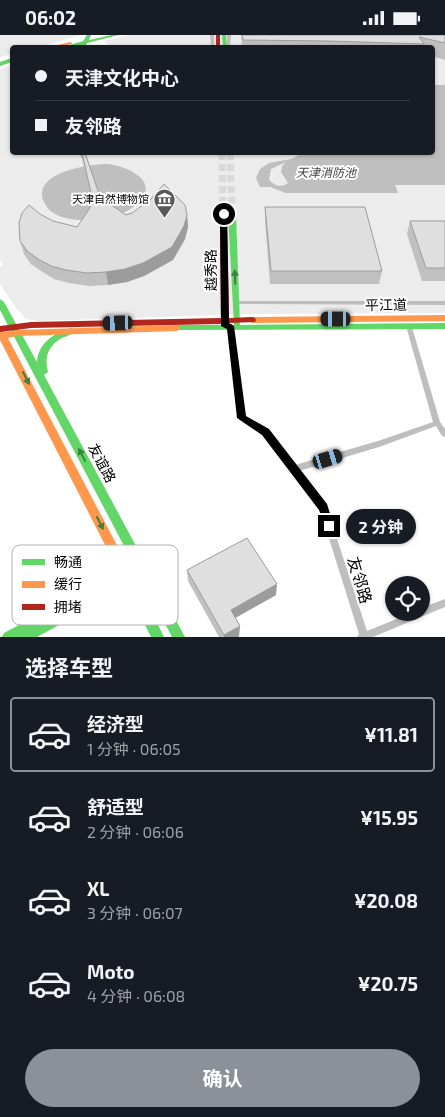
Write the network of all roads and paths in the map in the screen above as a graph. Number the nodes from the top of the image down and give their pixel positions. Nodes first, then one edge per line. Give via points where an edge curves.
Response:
1 (103, 35) edge
2 (117, 35) edge
3 (84, 41) edge
4 (63, 45) edge
5 (71, 45) edge
6 (0, 302) edge
7 (236, 303) junction
8 (445, 303) edge
9 (445, 318) edge
10 (231, 324) junction
11 (409, 326) junction
12 (445, 326) edge
13 (16, 330) junction
14 (70, 331) junction
15 (1, 333) edge
16 (46, 388) junction
17 (437, 423) junction
18 (445, 434) edge
19 (294, 469) junction
20 (110, 545) edge
21 (130, 545) edge
22 (445, 603) edge
23 (430, 609) edge
24 (402, 621) edge
25 (32, 625) edge
26 (45, 625) edge
27 (152, 625) edge
28 (173, 625) edge
29 (8, 637) edge
30 (24, 637) edge
31 (158, 637) edge
32 (179, 637) edge
33 (363, 637) edge

1 - 3 main road
2 - 3 main road
3 - 4 main road
3 - 5 main road
6 - 13 main road, 友谊路
7 - 8 street
7 - 10 main road, 越秀路
7 -> 10 main road, 越秀路 via 228,214
9 - 10 main road, 平江道
10 - 11 main road, 平江道
10 - 13 main road
10 - 14 main road
10 - 19 street, 友邻路 via 242,418 266,432
11 - 12 main road, 平江道
11 - 17 street
13 - 14 main road
13 - 15 main road
13 - 16 main road, 友谊路
14 - 16 main road via 55,338 41,353 40,366
15 -> 20 main road, 友谊路
21 -> 16 main road, 友谊路
17 - 18 street
17 - 19 street
19 - 33 street, 友邻路 via 323,508
22 - 23 street
24 - 33 street
25 - 29 main road
26 - 30 main road
27 - 31 main road, 友谊路
28 - 32 main road, 友谊路

